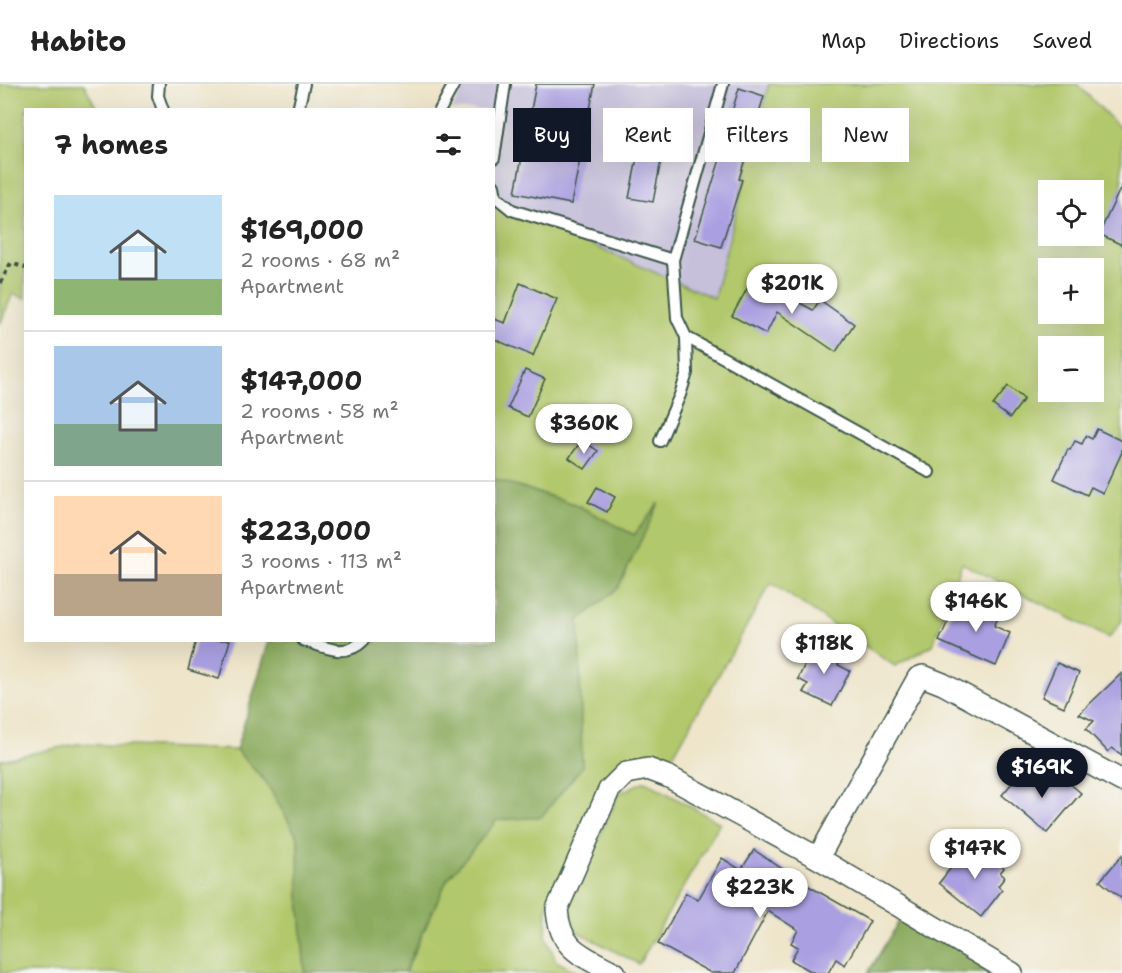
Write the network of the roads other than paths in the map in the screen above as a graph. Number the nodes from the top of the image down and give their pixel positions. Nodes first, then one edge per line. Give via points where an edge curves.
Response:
1 (159, 84) edge
2 (304, 84) edge
3 (454, 84) edge
4 (505, 84) edge
5 (723, 84) edge
6 (162, 108) edge
7 (298, 108) edge
8 (441, 108) edge
9 (495, 151) edge
10 (495, 191) edge
11 (673, 260) junction
12 (686, 337) junction
13 (660, 441) dead end
14 (929, 472) dead end
15 (309, 642) edge
16 (362, 642) edge
17 (1122, 781) edge
18 (818, 858) junction
19 (615, 973) edge
20 (1012, 973) edge

1 - 6 lane
2 - 7 lane
3 - 8 lane
4 - 9 lane
5 - 11 lane
10 - 11 lane via 512,210
11 - 12 lane via 677,318
12 - 13 lane via 687,373
12 - 14 lane
15 - 16 lane via 340,652
17 - 18 street via 923,676 918,678
18 - 19 street via 669,777 648,769 626,773 609,790 557,909 558,927 571,949
18 - 20 street

